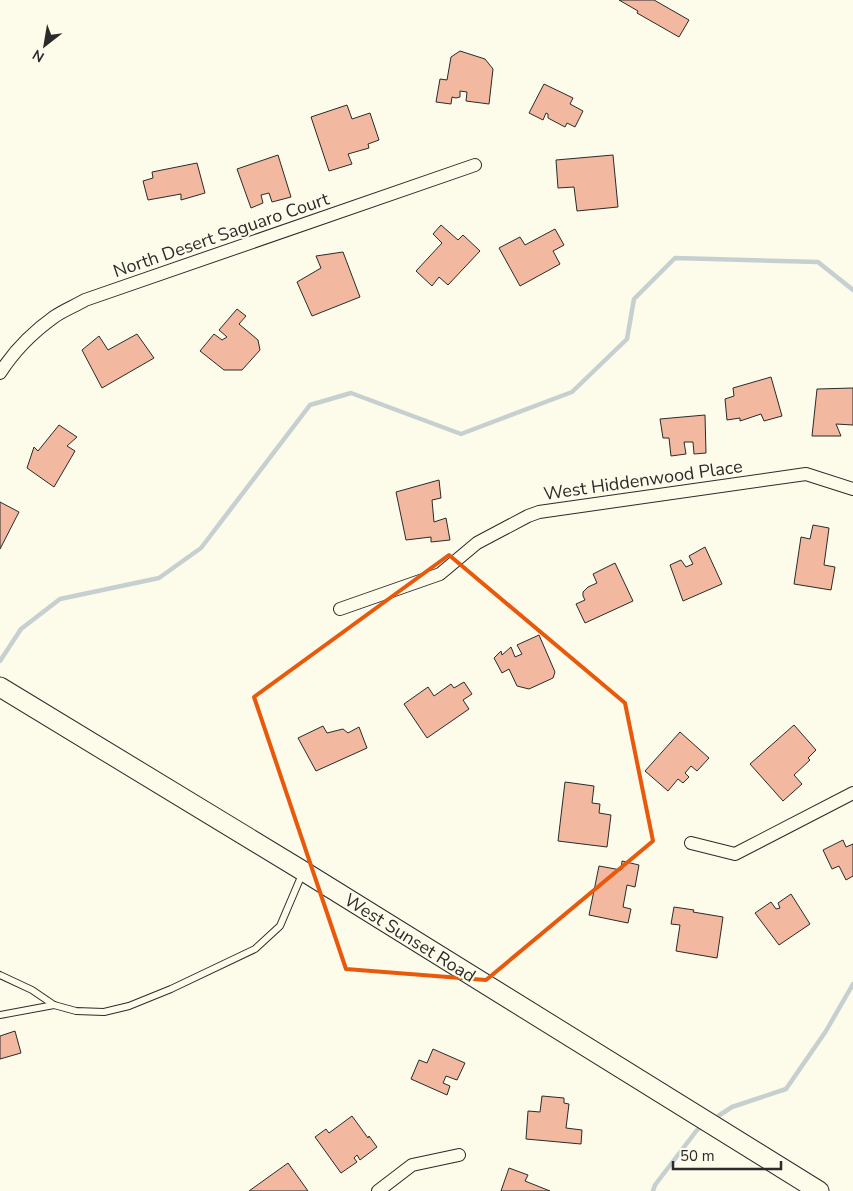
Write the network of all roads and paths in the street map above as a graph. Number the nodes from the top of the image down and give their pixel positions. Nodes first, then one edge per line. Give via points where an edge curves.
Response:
1 (475, 165) dead end
2 (0, 373) edge
3 (853, 489) edge
4 (340, 609) dead end
5 (0, 687) edge
6 (853, 793) edge
7 (691, 843) dead end
8 (303, 871) junction
9 (0, 976) edge
10 (54, 1005) junction
11 (0, 1014) edge
12 (460, 1155) dead end
13 (378, 1191) edge
14 (819, 1191) edge

1 - 2 street, North Desert Saguaro Court via 85,300 54,317 26,340
3 - 4 street, West Hiddenwood Place via 806,474 539,512 477,543 440,574
5 - 8 street, West Sunset Road
6 - 7 street via 735,854
8 - 10 lane via 280,926 255,949 129,1006 104,1012 76,1011
8 - 14 street, West Sunset Road
9 - 10 lane via 32,990
10 - 11 lane
12 - 13 street via 412,1165

